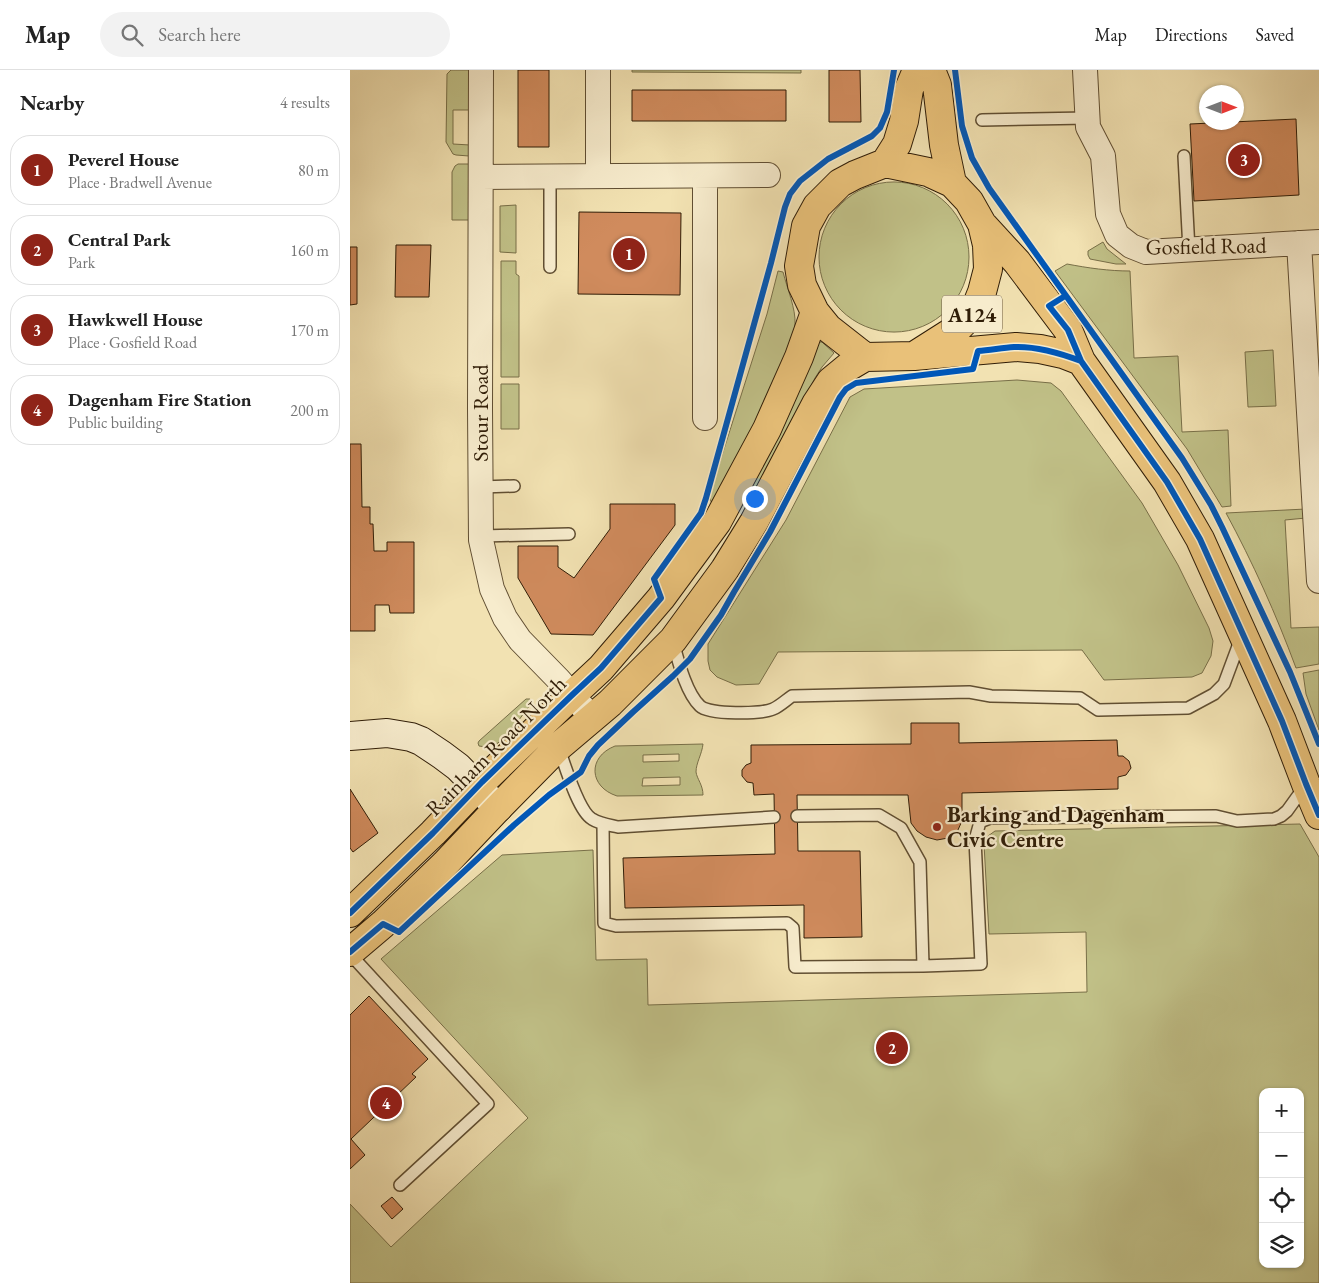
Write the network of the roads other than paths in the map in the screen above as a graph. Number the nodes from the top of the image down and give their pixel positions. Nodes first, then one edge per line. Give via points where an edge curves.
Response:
1 (481, 70) edge
2 (598, 70) edge
3 (917, 70) edge
4 (931, 70) edge
5 (1085, 70) edge
6 (1088, 118) junction
7 (982, 120) dead end
8 (1184, 156) dead end
9 (885, 163) junction
10 (550, 175) junction
11 (598, 175) junction
12 (768, 175) dead end
13 (481, 176) junction
14 (705, 176) junction
15 (952, 183) junction
16 (982, 224) junction
17 (1309, 242) edge
18 (1189, 250) junction
19 (550, 267) dead end
20 (815, 312) junction
21 (914, 356) junction
22 (865, 357) junction
23 (1081, 361) junction
24 (705, 418) dead end
25 (514, 486) dead end
26 (481, 487) junction
27 (568, 534) dead end
28 (481, 536) junction
29 (1319, 580) edge
30 (1243, 633) junction
31 (673, 640) junction
32 (571, 696) junction
33 (592, 719) junction
34 (350, 736) edge
35 (558, 747) junction
36 (1306, 784) junction
37 (478, 788) junction
38 (498, 808) junction
39 (1319, 815) edge
40 (797, 816) dead end
41 (774, 817) dead end
42 (602, 824) junction
43 (350, 913) edge
44 (350, 953) edge
45 (923, 966) junction
46 (400, 1184) dead end

1 - 13 street, Stour Road
2 - 11 street
3 - 9 main road via 909,89 897,144
4 - 15 main road
5 - 6 street, Gosfield Road
6 - 7 lane
6 - 18 street, Gosfield Road via 1088,127 1104,156 1108,214 1117,235 1146,252
8 - 18 lane
9 - 15 main road, A124 via 928,172
9 - 20 main road via 840,183 817,206 806,226 799,266 802,286
10 - 11 street
10 - 13 street
10 - 19 lane
11 - 14 street
12 - 14 street
13 - 26 street, Stour Road
14 - 24 street
15 - 16 main road, A124 via 969,201
16 - 21 main road, A124 via 988,269 974,312 958,328
16 - 23 main road, A124 via 1017,262 1068,330
17 - 18 street, Gosfield Road
17 - 29 street
20 - 22 main road via 828,328
20 - 32 main road, Rainham Road North via 767,429 717,522 652,610 601,668
21 - 22 main road, A124
21 - 23 main road, A124 via 1016,347 1040,349
22 - 31 main road, Rainham Road North via 831,381 726,569
23 - 30 main road, A124 via 1167,482 1200,539
25 - 26 lane
26 - 28 street, Stour Road
27 - 28 lane
28 - 32 street, Stour Road via 492,588 505,618 520,640
30 - 31 lane via 1224,684 1214,694 1188,708 1098,710 1080,698 991,696 969,692 792,696 772,710 710,711 701,707 688,687
30 - 36 main road, A124
31 - 33 main road, Rainham Road North
32 - 33 street, Stour Road
32 - 37 main road, Rainham Road North
33 - 35 main road, Rainham Road North
34 - 37 street via 387,733 421,740 458,767
35 - 38 main road, Rainham Road North
35 - 42 lane via 582,808 590,819
36 - 39 main road, A124
36 - 45 lane via 1287,811 1274,819 1237,821 1216,816 990,818 980,822 975,840 981,964
37 - 38 street
37 - 43 main road, Rainham Road North
38 - 44 main road, Rainham Road North via 445,864
40 - 45 lane via 878,815 901,828 920,862
41 - 42 lane via 618,827
42 - 45 lane via 604,923 616,926 786,923 794,928 795,968
44 - 46 lane via 488,1104

